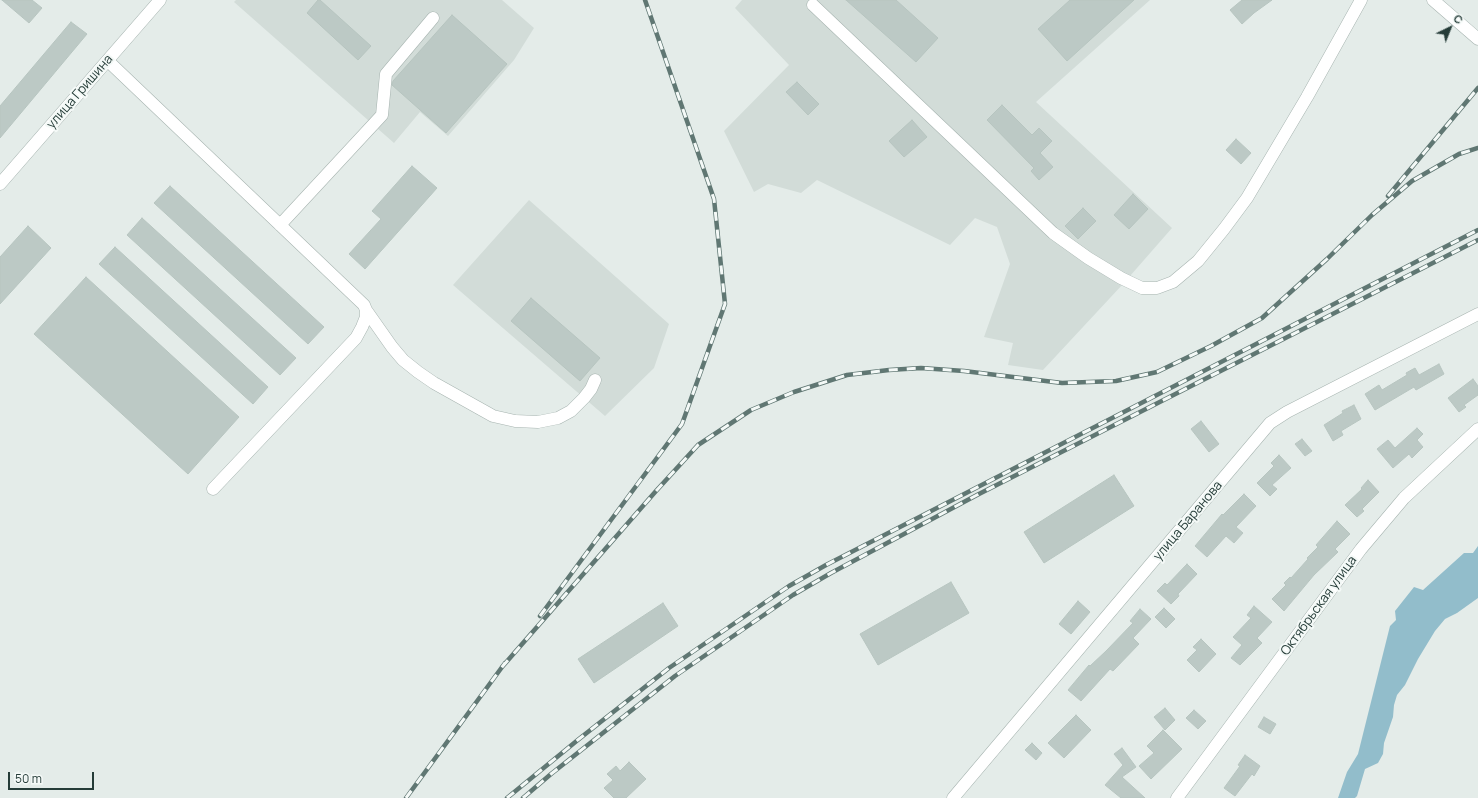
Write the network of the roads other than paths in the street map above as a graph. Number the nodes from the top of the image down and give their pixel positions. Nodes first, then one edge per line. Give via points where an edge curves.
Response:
1 (160, 0) edge
2 (1361, 0) edge
3 (1433, 0) edge
4 (814, 6) dead end
5 (433, 18) dead end
6 (1478, 39) edge
7 (108, 61) junction
8 (0, 184) edge
9 (280, 225) junction
10 (366, 310) junction
11 (1478, 314) edge
12 (595, 380) dead end
13 (1478, 429) edge
14 (213, 489) dead end
15 (953, 798) edge
16 (1177, 798) edge

1 - 7 street, улица Гришина
2 - 4 street via 1247,198 1198,261 1173,282 1157,288 1142,288 1121,278 1053,233
3 - 6 street
5 - 9 street via 386,74 382,115
7 - 8 street, улица Гришина
7 - 9 street
9 - 10 street
10 - 12 street via 403,360 434,382 493,416 515,421 538,422 558,418 571,411 584,398
10 - 14 street via 366,317 356,338
11 - 15 street, улица Баранова via 1270,423
13 - 16 street, Октябрьская улица via 1404,498 1361,549

